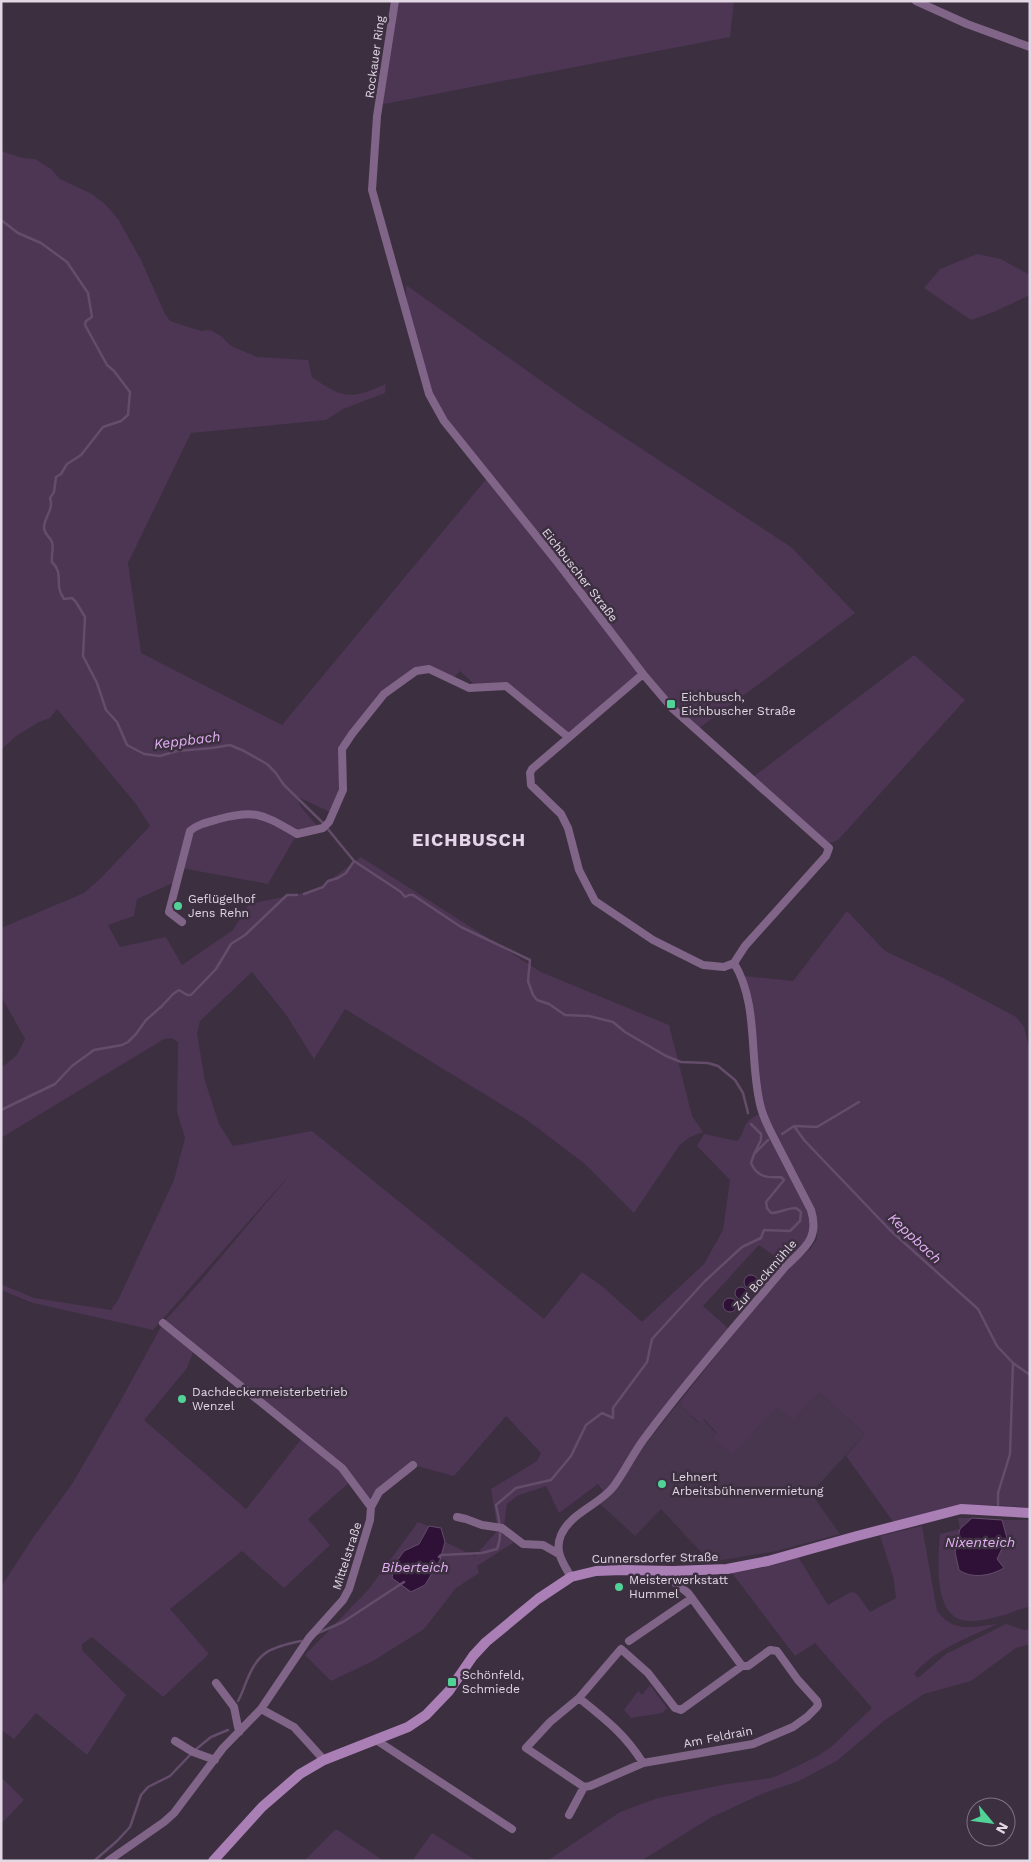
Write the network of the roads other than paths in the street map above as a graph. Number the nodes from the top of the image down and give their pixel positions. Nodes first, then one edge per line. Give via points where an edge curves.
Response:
1 (395, 1) edge
2 (916, 1) edge
3 (1030, 47) edge
4 (378, 116) joint
5 (643, 674) junction
6 (568, 737) junction
7 (182, 922) dead end
8 (734, 963) junction
9 (163, 1324) dead end
10 (413, 1465) dead end
11 (370, 1507) junction
12 (1030, 1513) edge
13 (457, 1517) dead end
14 (559, 1554) junction
15 (673, 1571) junction
16 (571, 1577) junction
17 (692, 1598) junction
18 (629, 1641) dead end
19 (742, 1666) junction
20 (216, 1682) dead end
21 (580, 1698) junction
22 (261, 1709) junction
23 (238, 1732) junction
24 (376, 1740) junction
25 (175, 1741) dead end
26 (215, 1760) junction
27 (324, 1760) junction
28 (644, 1763) junction
29 (584, 1787) junction
30 (569, 1815) dead end
31 (512, 1829) dead end
32 (108, 1861) edge
33 (213, 1861) edge

1 - 4 street, Rockauer Ring
2 - 3 street
4 - 5 street, Eichbuscher Straße via 372,190 429,394 444,421
5 - 6 street
5 - 8 street, Eichbuscher Straße via 672,708 829,848 826,856 745,946
6 - 7 street via 506,686 469,688 429,669 416,671 384,694 342,750 343,790 323,828 297,834 266,816 252,813 196,826 190,832 169,912
6 - 8 street via 532,768 531,786 561,814 579,870 595,901 653,940 703,965 724,968
8 - 14 street, Zur Bockmühle via 746,993 762,1115 811,1210 815,1223 813,1234 647,1434 608,1494 567,1526 559,1543
9 - 11 street, Mittelstraße via 342,1468
10 - 11 street via 379,1492
11 - 22 street, Mittelstraße via 370,1520 349,1589 309,1638
12 - 15 street, Cunnersdorfer Straße via 961,1509 768,1561 726,1569
13 - 14 street via 499,1528 523,1544 543,1545
14 - 16 street
15 - 16 street, Cunnersdorfer Straße via 596,1571
15 - 17 street via 674,1582
16 - 24 street, Cunnersdorfer Straße via 538,1599 486,1642 449,1691 426,1715 408,1727
17 - 18 street
17 - 19 street
19 - 21 street via 680,1710 648,1673 620,1649
19 - 28 street, Am Feldrain via 748,1666 770,1650 777,1651 818,1705 793,1727 753,1744
20 - 23 street via 234,1707
21 - 28 street via 619,1731
21 - 29 street via 550,1722 526,1748
22 - 23 street, Mittelstraße
22 - 27 street via 294,1727
23 - 26 street, Mittelstraße
24 - 27 street, Cunnersdorfer Straße
24 - 31 street
25 - 26 street
26 - 32 street, Mittelstraße via 174,1814
27 - 33 street, Cunnersdorfer Straße via 300,1774 262,1807
28 - 29 street, Am Feldrain
29 - 30 street

